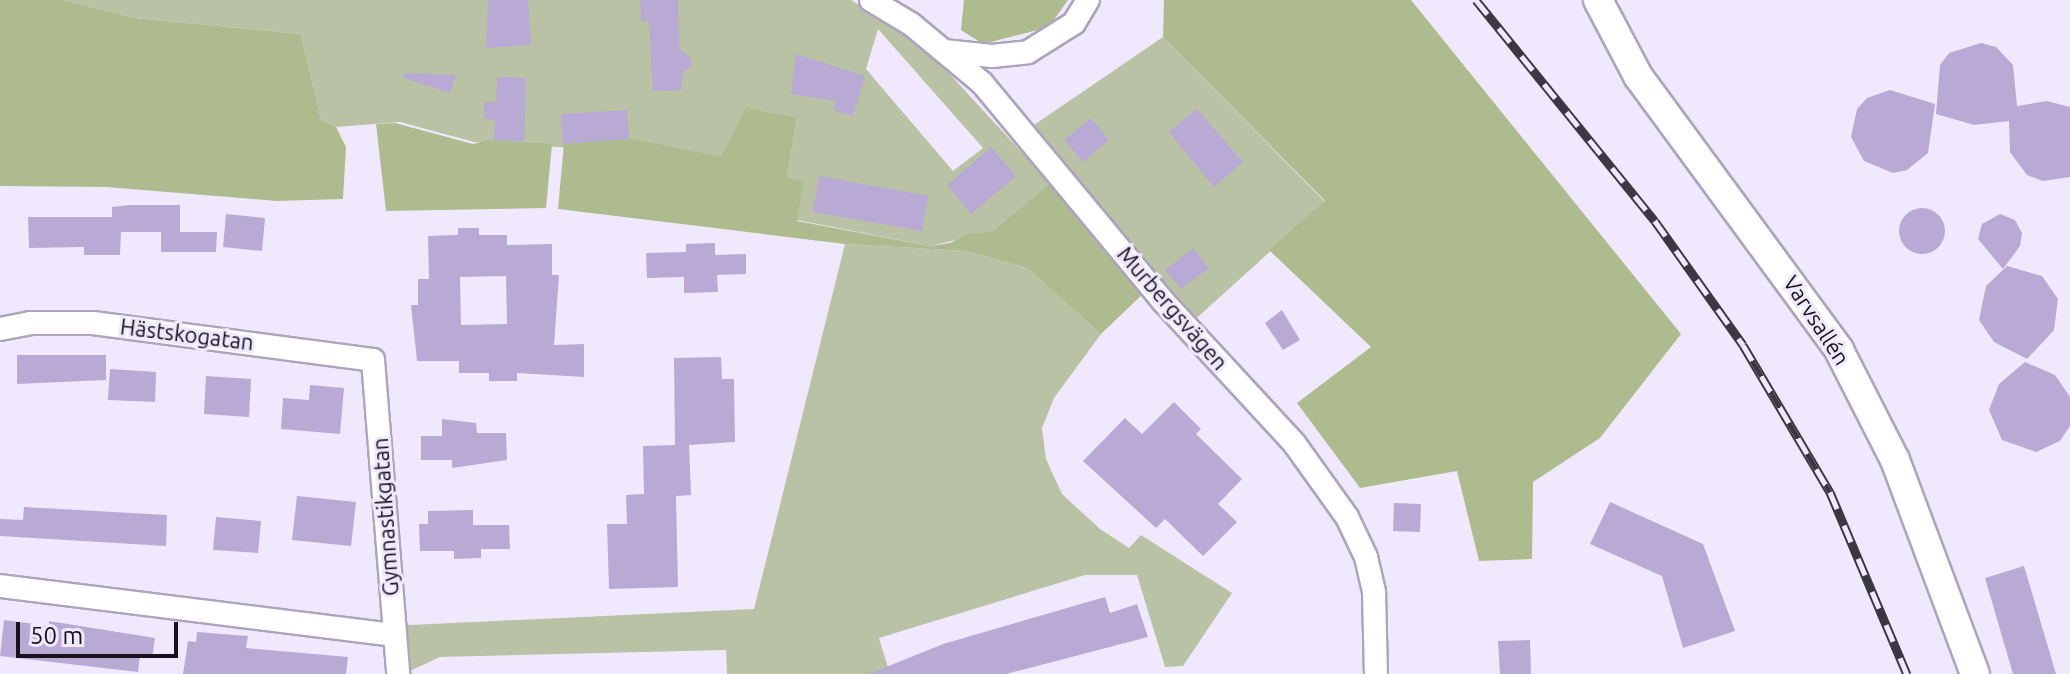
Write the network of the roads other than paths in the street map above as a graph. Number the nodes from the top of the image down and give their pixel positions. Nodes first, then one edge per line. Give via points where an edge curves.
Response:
1 (871, 0) edge
2 (1088, 0) edge
3 (1598, 0) edge
4 (944, 51) junction
5 (0, 329) edge
6 (373, 360) joint
7 (0, 586) edge
8 (394, 635) junction
9 (398, 674) edge
10 (1376, 674) edge
11 (1975, 674) edge

1 - 4 street, Murbergsvägen
2 - 4 street via 1074,23 1028,52
3 - 11 street, Varvsallén via 1638,76 1839,350 1895,460
4 - 10 street, Murbergsvägen via 982,83 1163,301 1294,443 1347,517 1366,557 1374,593
5 - 6 street, Hästskogatan via 30,323 93,323
6 - 8 street, Gymnastikgatan
7 - 8 street
8 - 9 street, Gymnastikgatan

